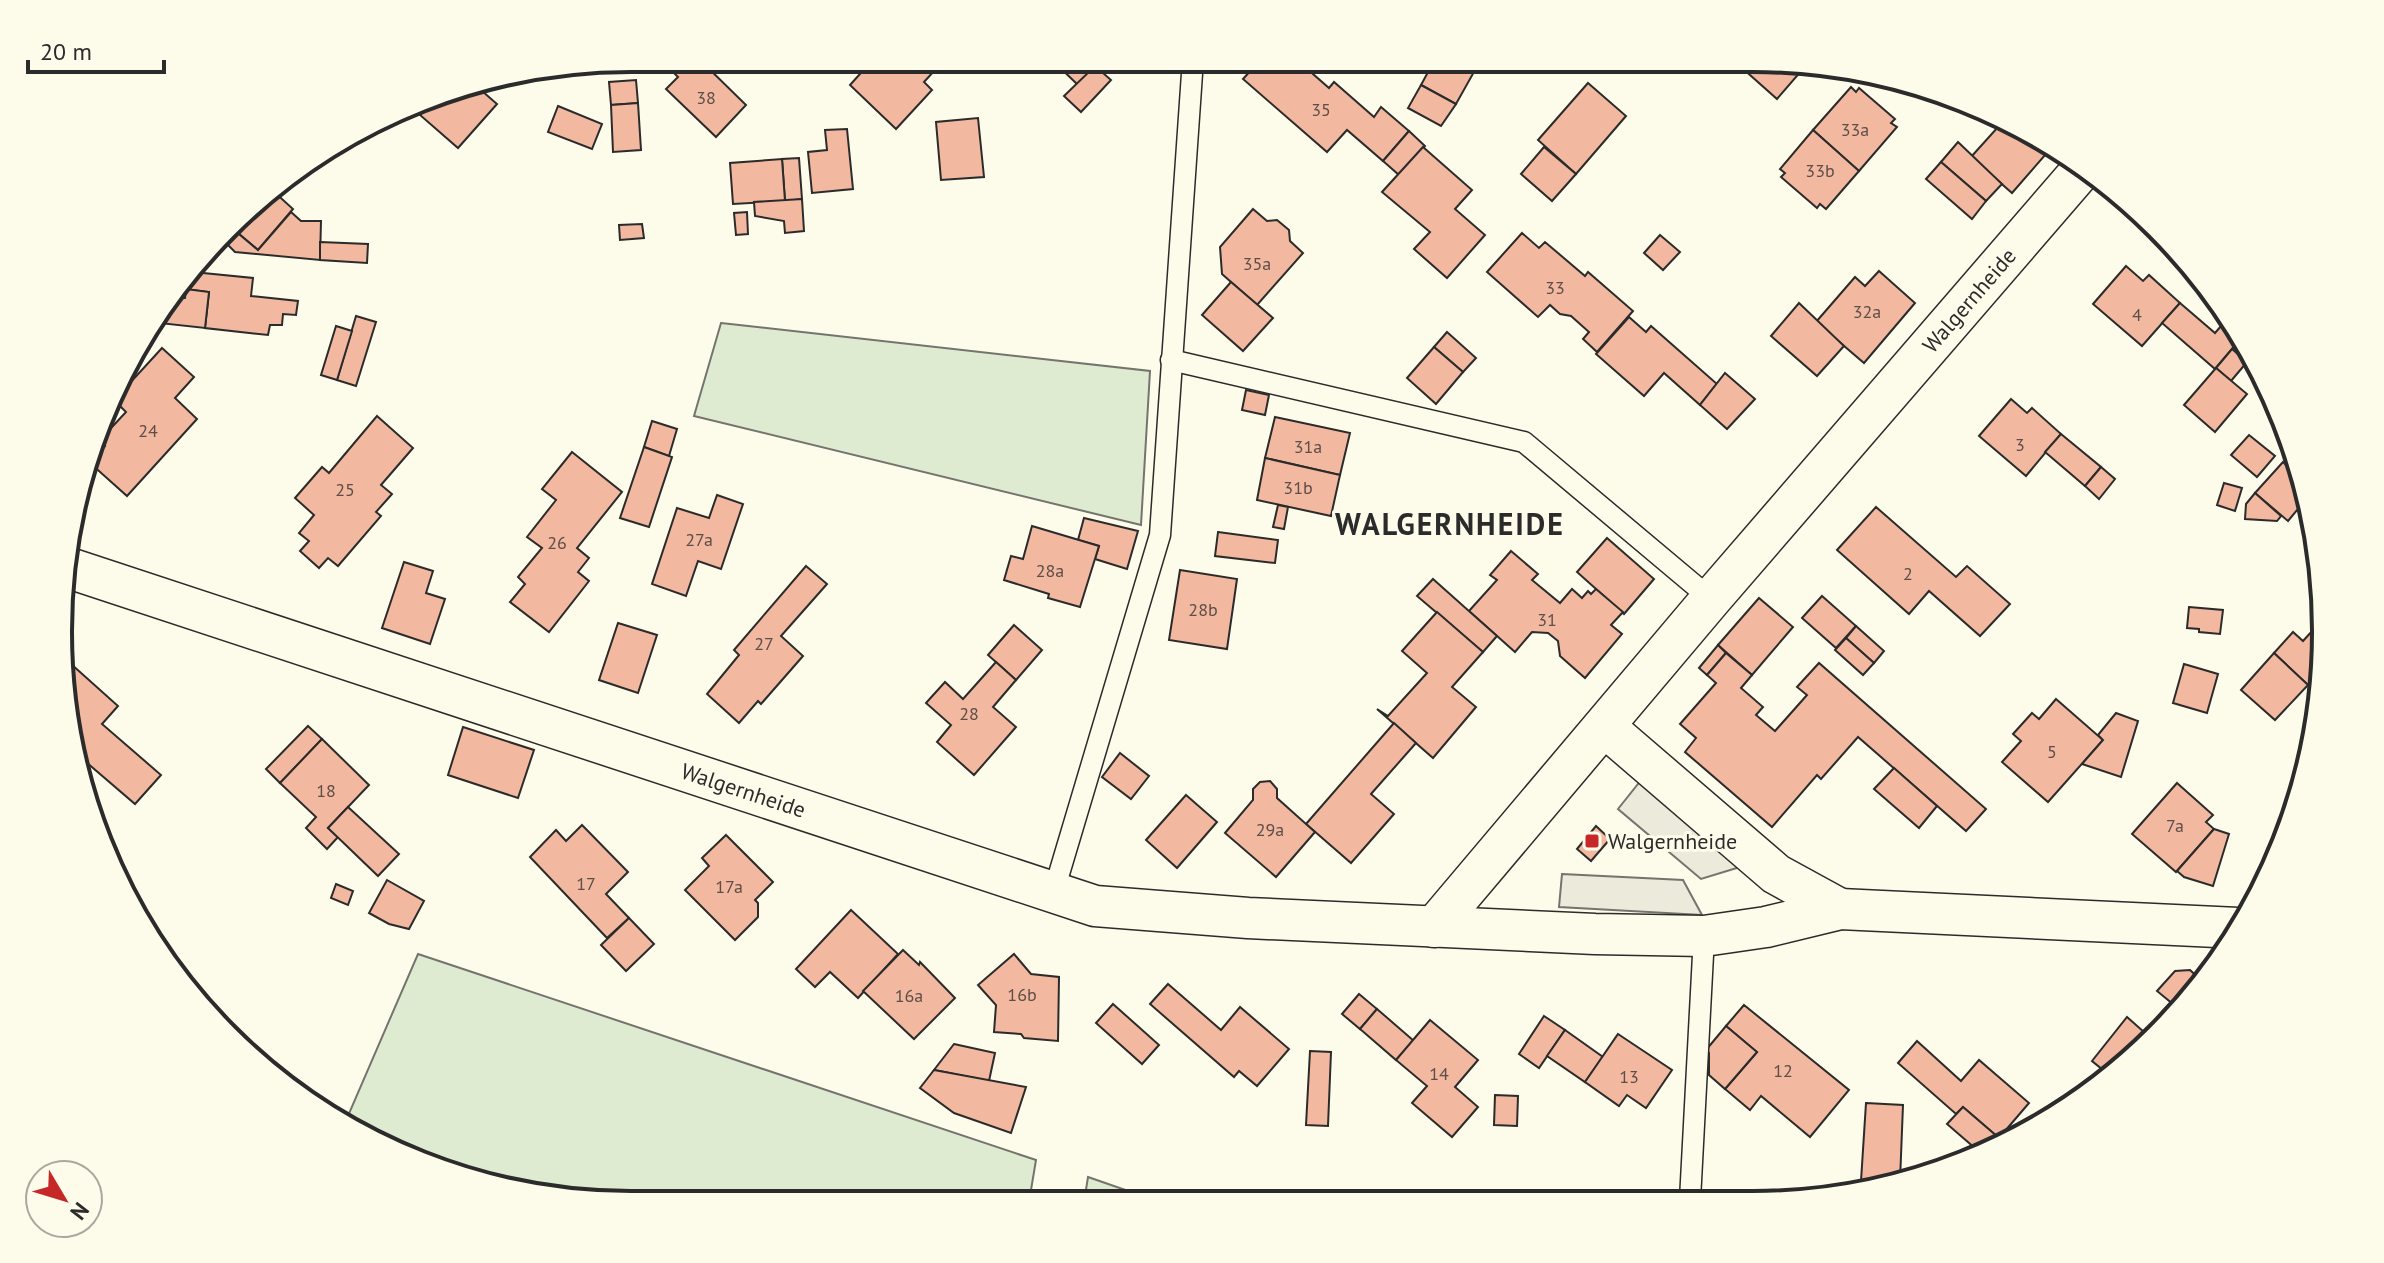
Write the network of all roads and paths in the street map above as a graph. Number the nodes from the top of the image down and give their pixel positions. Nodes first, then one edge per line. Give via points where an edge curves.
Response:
1 (1192, 72) edge
2 (2076, 176) edge
3 (1171, 360) junction
4 (76, 570) edge
5 (1711, 599) junction
6 (1605, 727) junction
7 (1053, 894) junction
8 (1840, 909) junction
9 (1434, 927) junction
10 (2227, 927) edge
11 (1704, 936) junction
12 (1690, 1191) edge

1 - 3 lane
2 - 5 street, Walgernheide
3 - 5 lane via 1524,442
3 - 7 lane via 1160,535
4 - 7 street, Walgernheide
5 - 6 street, Walgernheide
6 - 8 street, Walgernheide via 1776,874
6 - 9 street, Walgernheide
7 - 9 street, Walgernheide via 1095,906
8 - 10 street, Walgernheide
8 - 11 street, Walgernheide
9 - 11 street, Walgernheide
11 - 12 lane

